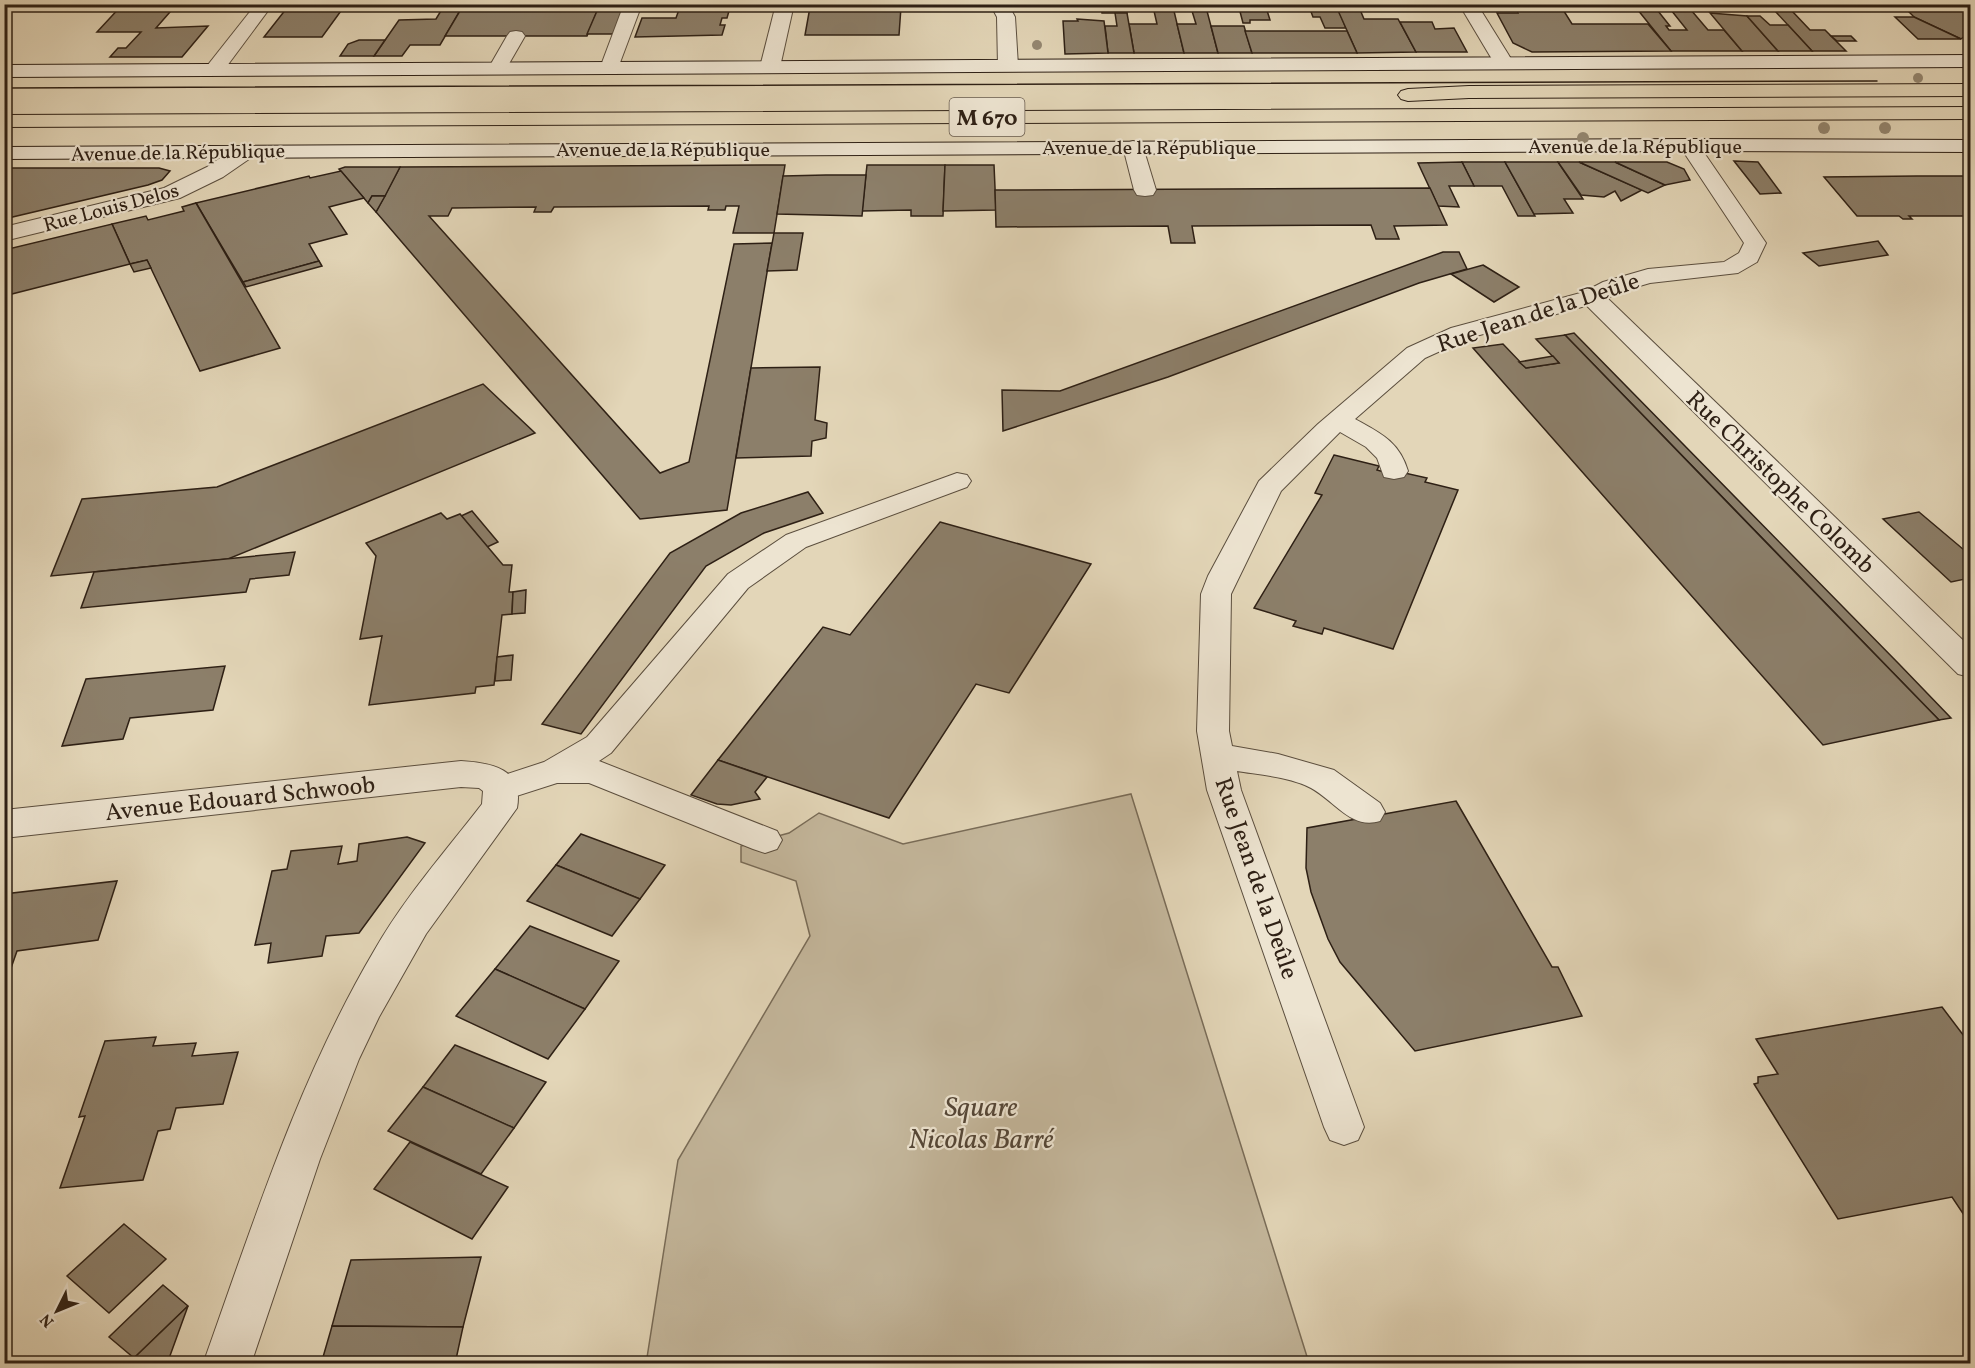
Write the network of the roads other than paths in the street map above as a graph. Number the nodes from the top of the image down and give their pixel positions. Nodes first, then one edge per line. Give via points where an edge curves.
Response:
1 (265, 4) edge
2 (633, 4) edge
3 (785, 4) edge
4 (999, 4) edge
5 (1468, 4) edge
6 (516, 36) dead end
7 (1971, 61) edge
8 (1503, 62) junction
9 (1008, 66) junction
10 (770, 67) junction
11 (609, 68) junction
12 (497, 69) junction
13 (214, 70) junction
14 (4, 71) edge
15 (1971, 90) edge
16 (1971, 100) edge
17 (1317, 103) junction
18 (4, 107) edge
19 (1971, 113) edge
20 (762, 117) junction
21 (4, 121) edge
22 (1971, 125) edge
23 (1689, 145) junction
24 (1971, 146) edge
25 (1133, 147) junction
26 (244, 152) junction
27 (4, 153) edge
28 (1146, 190) dead end
29 (4, 234) edge
30 (1592, 297) junction
31 (1339, 421) junction
32 (1394, 471) dead end
33 (957, 482) dead end
34 (1971, 666) edge
35 (1218, 756) junction
36 (555, 771) junction
37 (489, 782) junction
38 (1368, 812) dead end
39 (4, 824) edge
40 (765, 840) dead end
41 (1344, 1127) dead end
42 (227, 1364) edge

1 - 13 lane
2 - 11 lane
3 - 10 street
4 - 9 street via 1006,17
5 - 8 street
6 - 12 lane
7 - 8 street
8 - 9 street
9 - 10 street
10 - 11 street
11 - 12 street
12 - 13 street
13 - 14 street
15 - 17 main road via 1468,92
16 - 17 main road, Avenue de la République / M 670
17 - 18 main road, Avenue de la République / M 670
19 - 20 main road, Avenue de la République / M 670
20 - 21 main road, Avenue de la République / M 670
20 - 22 main road via 1147,127
23 - 24 street, Avenue de la République
23 - 25 street, Avenue de la République
23 - 30 lane, Rue Jean de la Deûle via 1755,243 1749,257 1730,268 1648,276
25 - 26 street, Avenue de la République
25 - 28 lane
26 - 27 street, Avenue de la République
26 - 29 street, Rue Louis Delos via 215,172 172,193
30 - 31 lane, Rue Jean de la Deûle via 1460,333 1416,353
30 - 34 street, Rue Christophe Colomb
31 - 32 lane via 1375,441 1390,456
31 - 35 lane, Rue Jean de la Deûle via 1269,487 1216,594 1214,731
33 - 36 lane via 796,541 738,582 599,745
35 - 38 lane via 1278,766 1322,780
35 - 41 lane, Rue Jean de la Deûle via 1224,790
36 - 37 lane
36 - 40 lane via 592,771
37 - 39 street, Avenue Edouard Schwoob via 461,774
37 - 42 street via 499,808 387,962 342,1050 315,1113

